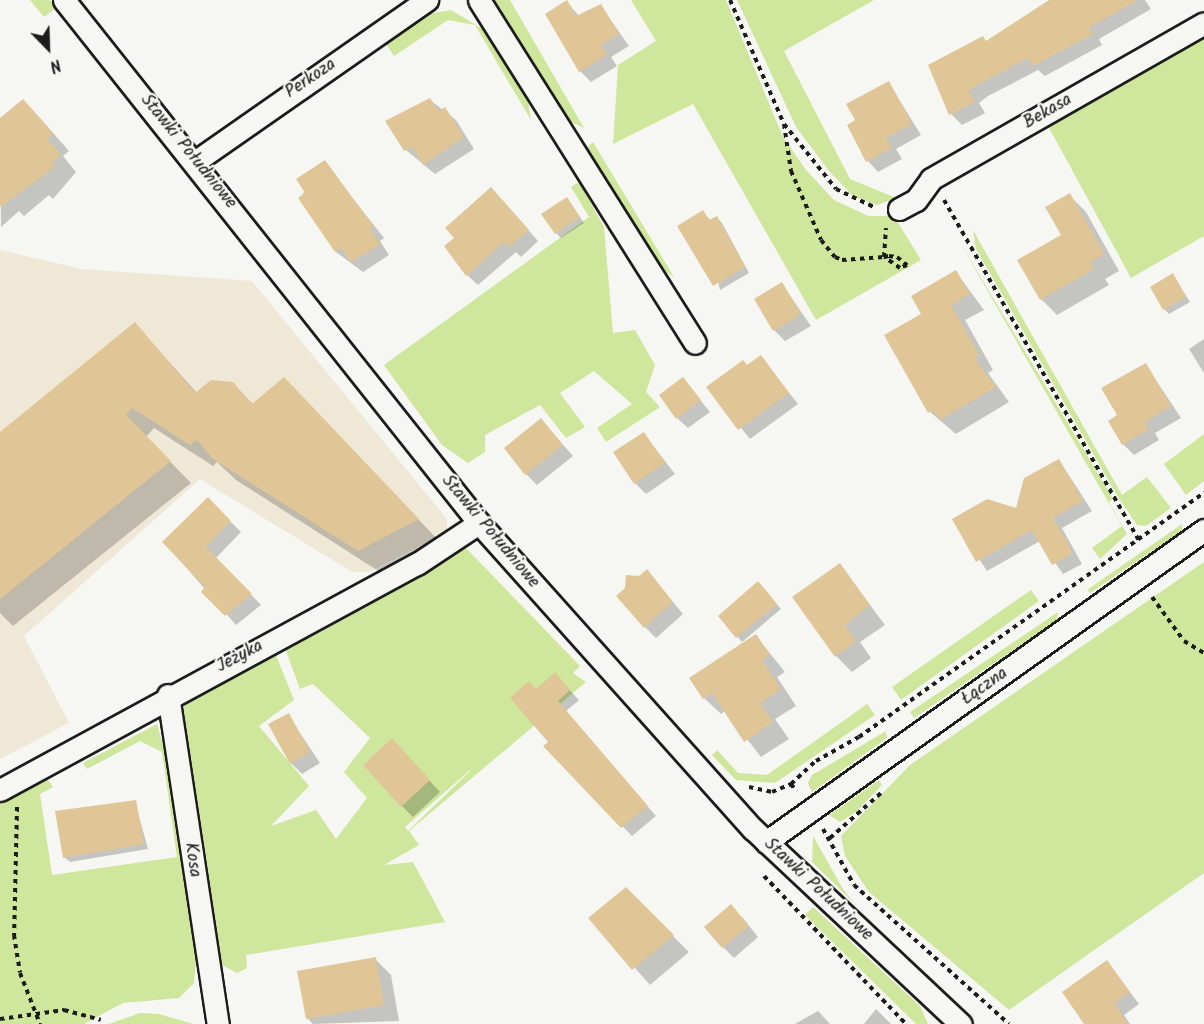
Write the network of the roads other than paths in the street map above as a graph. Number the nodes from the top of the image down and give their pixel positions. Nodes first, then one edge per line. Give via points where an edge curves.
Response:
1 (64, 0) edge
2 (428, 0) edge
3 (479, 0) edge
4 (1204, 22) edge
5 (196, 161) junction
6 (899, 209) road end
7 (695, 343) dead end
8 (479, 523) junction
9 (1204, 530) edge
10 (168, 695) junction
11 (9, 785) edge
12 (766, 842) junction
13 (218, 1024) edge
14 (961, 1024) edge

1 - 5 street, Stawki Południowe
2 - 5 street, Perkoza
3 - 7 street
4 - 6 street, Bekasa via 931,179 916,200
5 - 8 street, Stawki Południowe
8 - 10 street, Jeżyka via 417,564
8 - 12 street, Stawki Południowe
9 - 12 street, Łączna
10 - 11 street, Jeżyka
10 - 13 street, Kosa
12 - 14 street, Stawki Południowe

